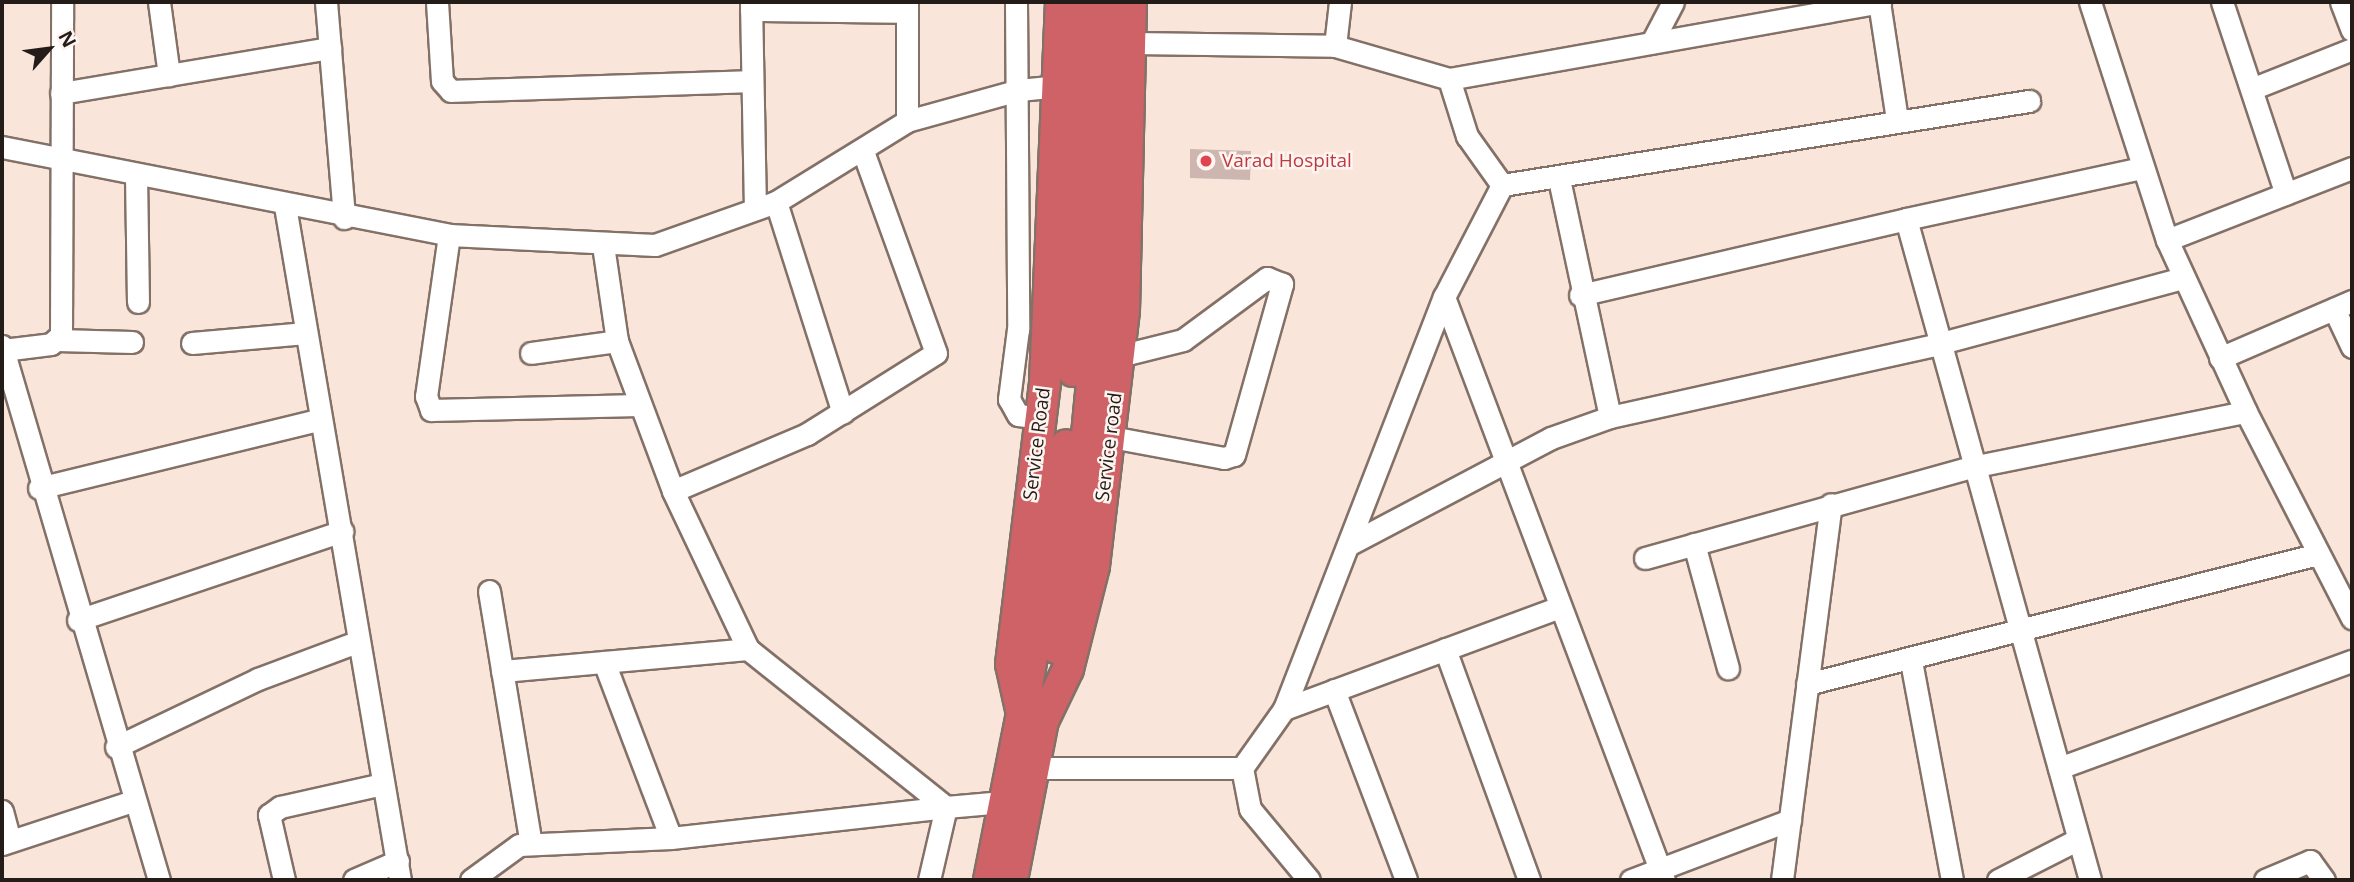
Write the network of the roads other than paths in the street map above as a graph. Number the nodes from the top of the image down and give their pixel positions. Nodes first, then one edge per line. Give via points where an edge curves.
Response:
1 (62, 2) edge
2 (159, 2) edge
3 (326, 2) edge
4 (437, 2) edge
5 (1016, 2) edge
6 (1061, 2) edge
7 (1084, 2) edge
8 (1109, 2) edge
9 (1130, 2) edge
10 (1340, 2) edge
11 (1674, 2) edge
12 (1880, 2) edge
13 (2090, 2) edge
14 (2222, 2) edge
15 (2342, 2) edge
16 (751, 6) edge
17 (907, 7) edge
18 (2352, 30) edge
19 (1651, 41) junction
20 (1132, 43) junction
21 (1335, 46) junction
22 (330, 48) junction
23 (2352, 49) edge
24 (169, 75) junction
25 (1449, 79) junction
26 (752, 80) junction
27 (1059, 86) junction
28 (2254, 88) junction
29 (1019, 90) junction
30 (61, 93) junction
31 (2029, 101) dead end
32 (1897, 119) junction
33 (907, 121) junction
34 (2, 147) edge
35 (863, 151) junction
36 (61, 160) junction
37 (2142, 168) junction
38 (2352, 168) edge
39 (136, 175) junction
40 (1559, 179) junction
41 (1502, 186) junction
42 (2287, 194) junction
43 (776, 202) junction
44 (285, 206) junction
45 (755, 209) junction
46 (344, 218) junction
47 (1906, 219) junction
48 (449, 235) junction
49 (2167, 240) junction
50 (603, 246) junction
51 (2183, 278) junction
52 (1580, 295) junction
53 (1444, 297) junction
54 (138, 302) dead end
55 (2343, 305) edge
56 (306, 333) junction
57 (57, 340) junction
58 (617, 341) junction
59 (132, 342) dead end
60 (192, 343) dead end
61 (1938, 344) junction
62 (2352, 347) edge
63 (3, 348) edge
64 (531, 353) dead end
65 (1119, 356) junction
66 (2220, 358) junction
67 (639, 405) junction
68 (2246, 412) junction
69 (843, 413) junction
70 (1610, 417) junction
71 (1041, 418) junction
72 (319, 420) junction
73 (1111, 437) junction
74 (1506, 463) junction
75 (1972, 467) junction
76 (39, 488) junction
77 (673, 492) junction
78 (1831, 504) junction
79 (342, 531) junction
80 (1350, 544) junction
81 (1694, 544) junction
82 (2318, 554) junction
83 (1645, 558) dead end
84 (489, 591) dead end
85 (1560, 607) junction
86 (2352, 618) edge
87 (78, 620) junction
88 (2018, 634) junction
89 (357, 642) junction
90 (748, 649) junction
91 (1446, 649) junction
92 (2352, 661) edge
93 (604, 662) junction
94 (1911, 662) junction
95 (1728, 668) dead end
96 (502, 671) junction
97 (1807, 684) junction
98 (1334, 691) junction
99 (1284, 709) junction
100 (1032, 717) junction
101 (116, 747) junction
102 (1035, 768) junction
103 (1241, 768) junction
104 (2059, 768) junction
105 (382, 784) junction
106 (133, 801) junction
107 (1003, 802) junction
108 (946, 807) junction
109 (2, 811) edge
110 (1790, 820) junction
111 (671, 838) junction
112 (2077, 840) junction
113 (6, 843) edge
114 (531, 844) junction
115 (399, 871) edge
116 (1661, 874) edge
117 (159, 880) edge
118 (284, 880) edge
119 (354, 880) edge
120 (471, 880) edge
121 (929, 880) edge
122 (989, 880) edge
123 (1012, 880) edge
124 (1309, 880) edge
125 (1406, 880) edge
126 (1529, 880) edge
127 (1632, 880) edge
128 (1782, 880) edge
129 (1952, 880) edge
130 (1998, 880) edge
131 (2090, 880) edge
132 (2265, 880) edge
133 (2324, 880) edge

1 - 30 street
2 - 24 street
3 - 22 street
4 - 26 street via 442,80 451,91
5 - 29 street
6 - 27 highway, Service Road
7 - 100 highway via 1075,347
8 - 100 highway via 1096,340 1080,507
9 - 20 highway, Service road
10 - 21 street
11 - 19 street
12 - 19 street
12 - 32 street
13 - 37 street
14 - 28 street
15 - 18 street
16 - 17 street
16 - 26 street
17 - 33 street
19 - 25 street
20 - 21 street
20 - 65 highway, Service road via 1131,195
21 - 25 street
22 - 24 street
22 - 46 street
23 - 28 street
24 - 30 street
25 - 41 street via 1467,136
26 - 45 street
27 - 29 street
27 - 71 highway, Service Road
28 - 42 street
29 - 33 street
29 - 71 street via 1018,329 1009,399 1018,415
30 - 36 street
31 - 32 street
32 - 40 street
33 - 35 street
34 - 36 street
35 - 43 street
35 - 69 street via 936,353
36 - 39 street
36 - 57 street
37 - 47 street
37 - 49 street
38 - 42 street
39 - 44 street
39 - 54 street
40 - 41 street
40 - 52 street
41 - 53 street
42 - 49 street
43 - 45 street
43 - 69 street
44 - 46 street
44 - 56 street
45 - 50 street via 655,245
46 - 48 street
47 - 52 street
47 - 61 street
48 - 50 street
48 - 67 street via 426,396 431,410
49 - 51 street
50 - 58 street
51 - 61 street
51 - 66 street
52 - 70 street
53 - 74 street
53 - 80 street
55 - 62 street
55 - 66 street
56 - 60 street
56 - 72 street
57 - 59 street
57 - 63 street
58 - 64 street
58 - 67 street
61 - 70 street
61 - 75 street
63 - 76 street
65 - 73 highway, Service road
65 - 73 street via 1183,340 1267,278 1282,284 1234,455 1224,458
66 - 68 street
67 - 77 street
68 - 75 street
68 - 82 street
69 - 77 street
70 - 74 street
71 - 100 highway, Service Road via 1011,664
72 - 76 street
72 - 79 street
73 - 100 highway, Service road via 1094,566 1068,669
74 - 80 street
74 - 85 street
75 - 78 street
75 - 88 street
76 - 87 street
77 - 90 street
78 - 81 street
78 - 97 street
79 - 87 street
79 - 89 street
80 - 99 street
81 - 83 street
81 - 95 street
82 - 86 street
82 - 88 street
84 - 96 street
85 - 91 street
85 - 116 street
87 - 101 street
88 - 94 street
88 - 104 street
89 - 101 street via 258,679
89 - 105 street
90 - 93 street
90 - 108 street
91 - 98 street
91 - 126 street
92 - 104 street
93 - 96 street
93 - 111 street
94 - 97 street
94 - 129 street
96 - 114 street
97 - 110 street
98 - 99 street
98 - 125 street
99 - 103 street
100 - 102 highway, Service road
100 - 107 highway, Service Road
101 - 106 street
102 - 103 street
102 - 123 highway, Service road
103 - 124 street via 1250,808
104 - 112 street
105 - 115 street
105 - 118 street via 279,807 269,815
106 - 113 street
106 - 117 street
107 - 108 street
107 - 122 highway, Service Road
108 - 111 street
108 - 121 street
109 - 113 street
110 - 116 street
110 - 128 street
111 - 114 street
112 - 130 street
112 - 131 street
114 - 120 street via 507,852
115 - 119 street
116 - 127 street
132 - 133 street via 2310,861

